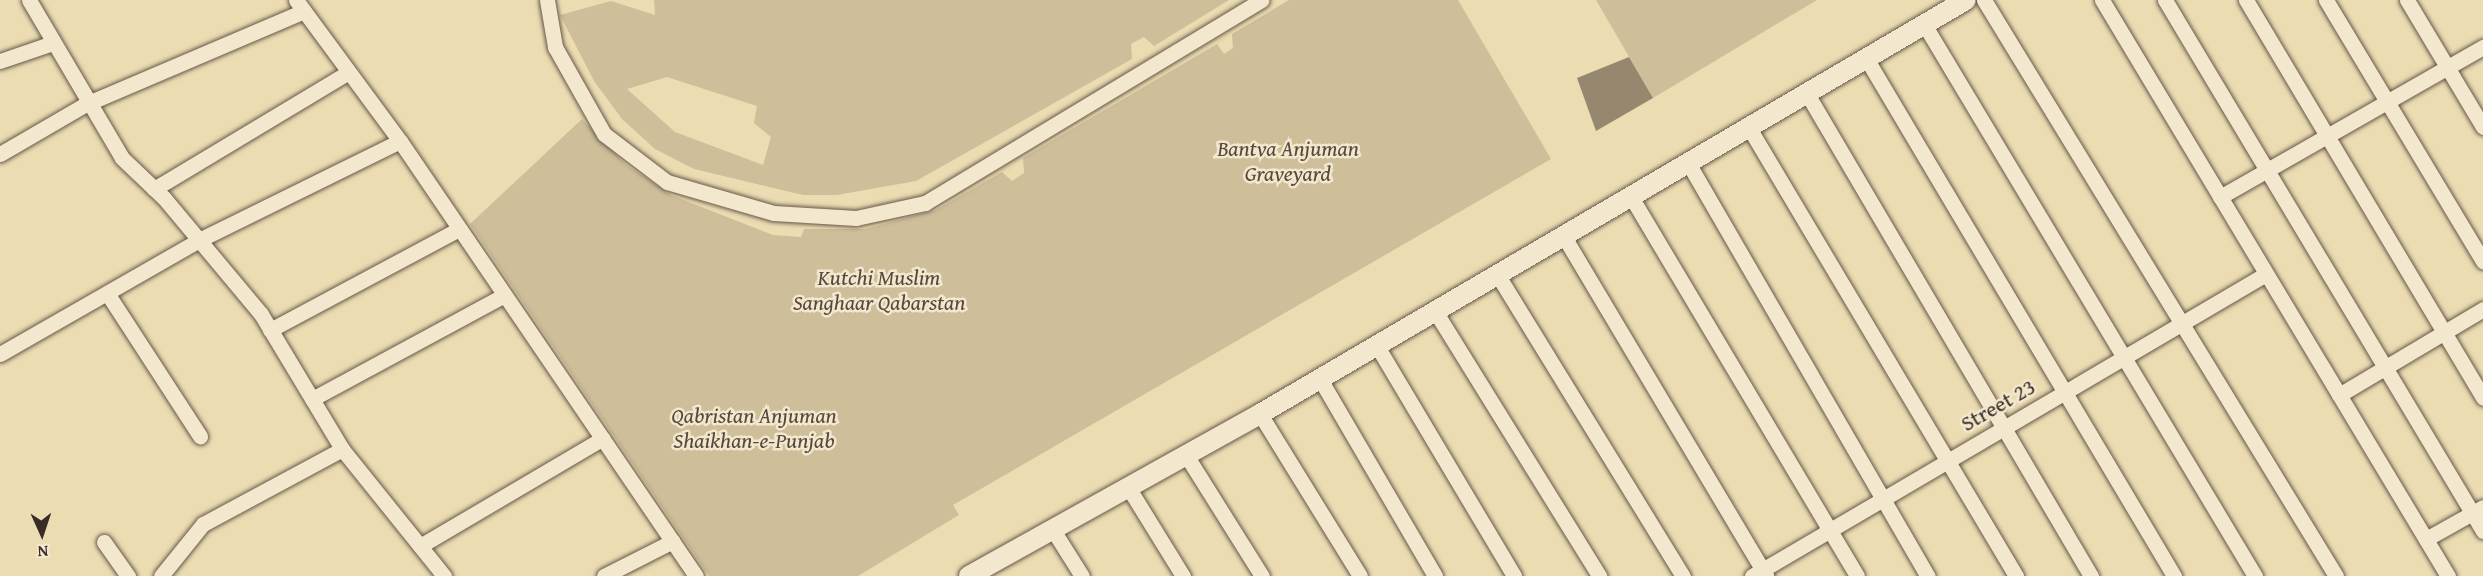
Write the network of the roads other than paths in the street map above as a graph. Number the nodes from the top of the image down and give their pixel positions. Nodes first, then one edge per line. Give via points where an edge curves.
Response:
1 (29, 0) edge
2 (547, 0) edge
3 (1261, 0) edge
4 (1966, 0) edge
5 (1984, 0) edge
6 (2102, 0) edge
7 (2165, 0) edge
8 (2246, 0) edge
9 (2326, 0) edge
10 (2407, 0) edge
11 (300, 6) edge
12 (1924, 24) junction
13 (53, 43) junction
14 (2483, 47) edge
15 (1866, 58) junction
16 (0, 61) edge
17 (2447, 68) junction
18 (349, 72) junction
19 (1806, 92) junction
20 (2388, 102) junction
21 (86, 104) junction
22 (1748, 126) junction
23 (2483, 127) edge
24 (2327, 136) junction
25 (400, 141) junction
26 (0, 154) edge
27 (1687, 161) junction
28 (2267, 170) junction
29 (154, 189) junction
30 (1630, 195) junction
31 (2220, 197) junction
32 (459, 229) junction
33 (1563, 235) junction
34 (199, 240) junction
35 (2483, 261) edge
36 (1497, 274) junction
37 (2266, 274) junction
38 (107, 292) junction
39 (504, 295) junction
40 (2483, 309) edge
41 (1435, 311) junction
42 (2181, 323) junction
43 (270, 330) junction
44 (2444, 333) junction
45 (1377, 346) junction
46 (0, 354) edge
47 (2124, 357) junction
48 (2385, 368) junction
49 (1320, 379) junction
50 (2065, 392) junction
51 (2339, 395) junction
52 (2483, 398) edge
53 (312, 399) junction
54 (1260, 414) junction
55 (2004, 428) junction
56 (200, 436) dead end
57 (603, 438) junction
58 (342, 449) junction
59 (1186, 455) junction
60 (1947, 461) junction
61 (1128, 487) junction
62 (1883, 498) junction
63 (2478, 510) edge
64 (1053, 530) junction
65 (1830, 530) junction
66 (2483, 531) edge
67 (2426, 539) junction
68 (673, 541) junction
69 (104, 542) dead end
70 (420, 546) junction
71 (976, 574) edge
72 (1760, 574) edge
73 (128, 576) edge
74 (161, 576) edge
75 (444, 576) edge
76 (604, 576) edge
77 (696, 576) edge
78 (1082, 576) edge
79 (1183, 576) edge
80 (1262, 576) edge
81 (1360, 576) edge
82 (1435, 576) edge
83 (1514, 576) edge
84 (1599, 576) edge
85 (1683, 576) edge
86 (1857, 576) edge
87 (1928, 576) edge
88 (2016, 576) edge
89 (2091, 576) edge
90 (2174, 576) edge
91 (2255, 576) edge
92 (2336, 576) edge
93 (2448, 576) edge

1 - 13 street
2 - 3 street via 555,47 604,134 667,182 774,213 856,218 925,203
4 - 12 street
5 - 42 street
6 - 31 street
7 - 28 street
8 - 24 street
9 - 20 street
10 - 17 street
11 - 18 street
11 - 21 street
12 - 15 street
12 - 47 street
13 - 16 street
13 - 21 street
14 - 17 street
15 - 19 street
15 - 50 street
17 - 20 street
17 - 23 street
18 - 25 street
18 - 29 street
19 - 22 street
19 - 55 street
20 - 24 street
20 - 35 street
21 - 26 street
21 - 29 street via 122,158
22 - 27 street
22 - 60 street
24 - 28 street
24 - 44 street
25 - 32 street
25 - 34 street
27 - 30 street
27 - 62 street
28 - 31 street
28 - 48 street
29 - 34 street
30 - 33 street
30 - 65 street
31 - 37 street
32 - 39 street
32 - 43 street
33 - 36 street
33 - 72 street
34 - 38 street
34 - 43 street
36 - 41 street
36 - 85 street
37 - 42 street, Street 23
37 - 51 street
38 - 46 street
38 - 56 street
39 - 53 street
39 - 57 street
40 - 44 street
41 - 45 street
41 - 84 street
42 - 47 street, Street 23
42 - 92 street
43 - 53 street
44 - 48 street
44 - 52 street
45 - 49 street
45 - 83 street
47 - 50 street, Street 23
47 - 91 street
48 - 51 street
48 - 63 street
49 - 54 street
49 - 82 street
50 - 55 street, Street 23
50 - 90 street
51 - 67 street
53 - 58 street
54 - 59 street
54 - 81 street
55 - 60 street, Street 23
55 - 89 street
57 - 68 street
57 - 70 street
58 - 70 street
58 - 74 street via 203,524
59 - 61 street
59 - 80 street
60 - 62 street, Street 23
60 - 88 street
61 - 64 street
61 - 79 street
62 - 65 street, Street 23
62 - 87 street
63 - 66 street
63 - 67 street
64 - 71 street
64 - 78 street
65 - 72 street, Street 23
65 - 86 street
67 - 93 street
68 - 76 street
68 - 77 street
69 - 73 street
70 - 75 street

